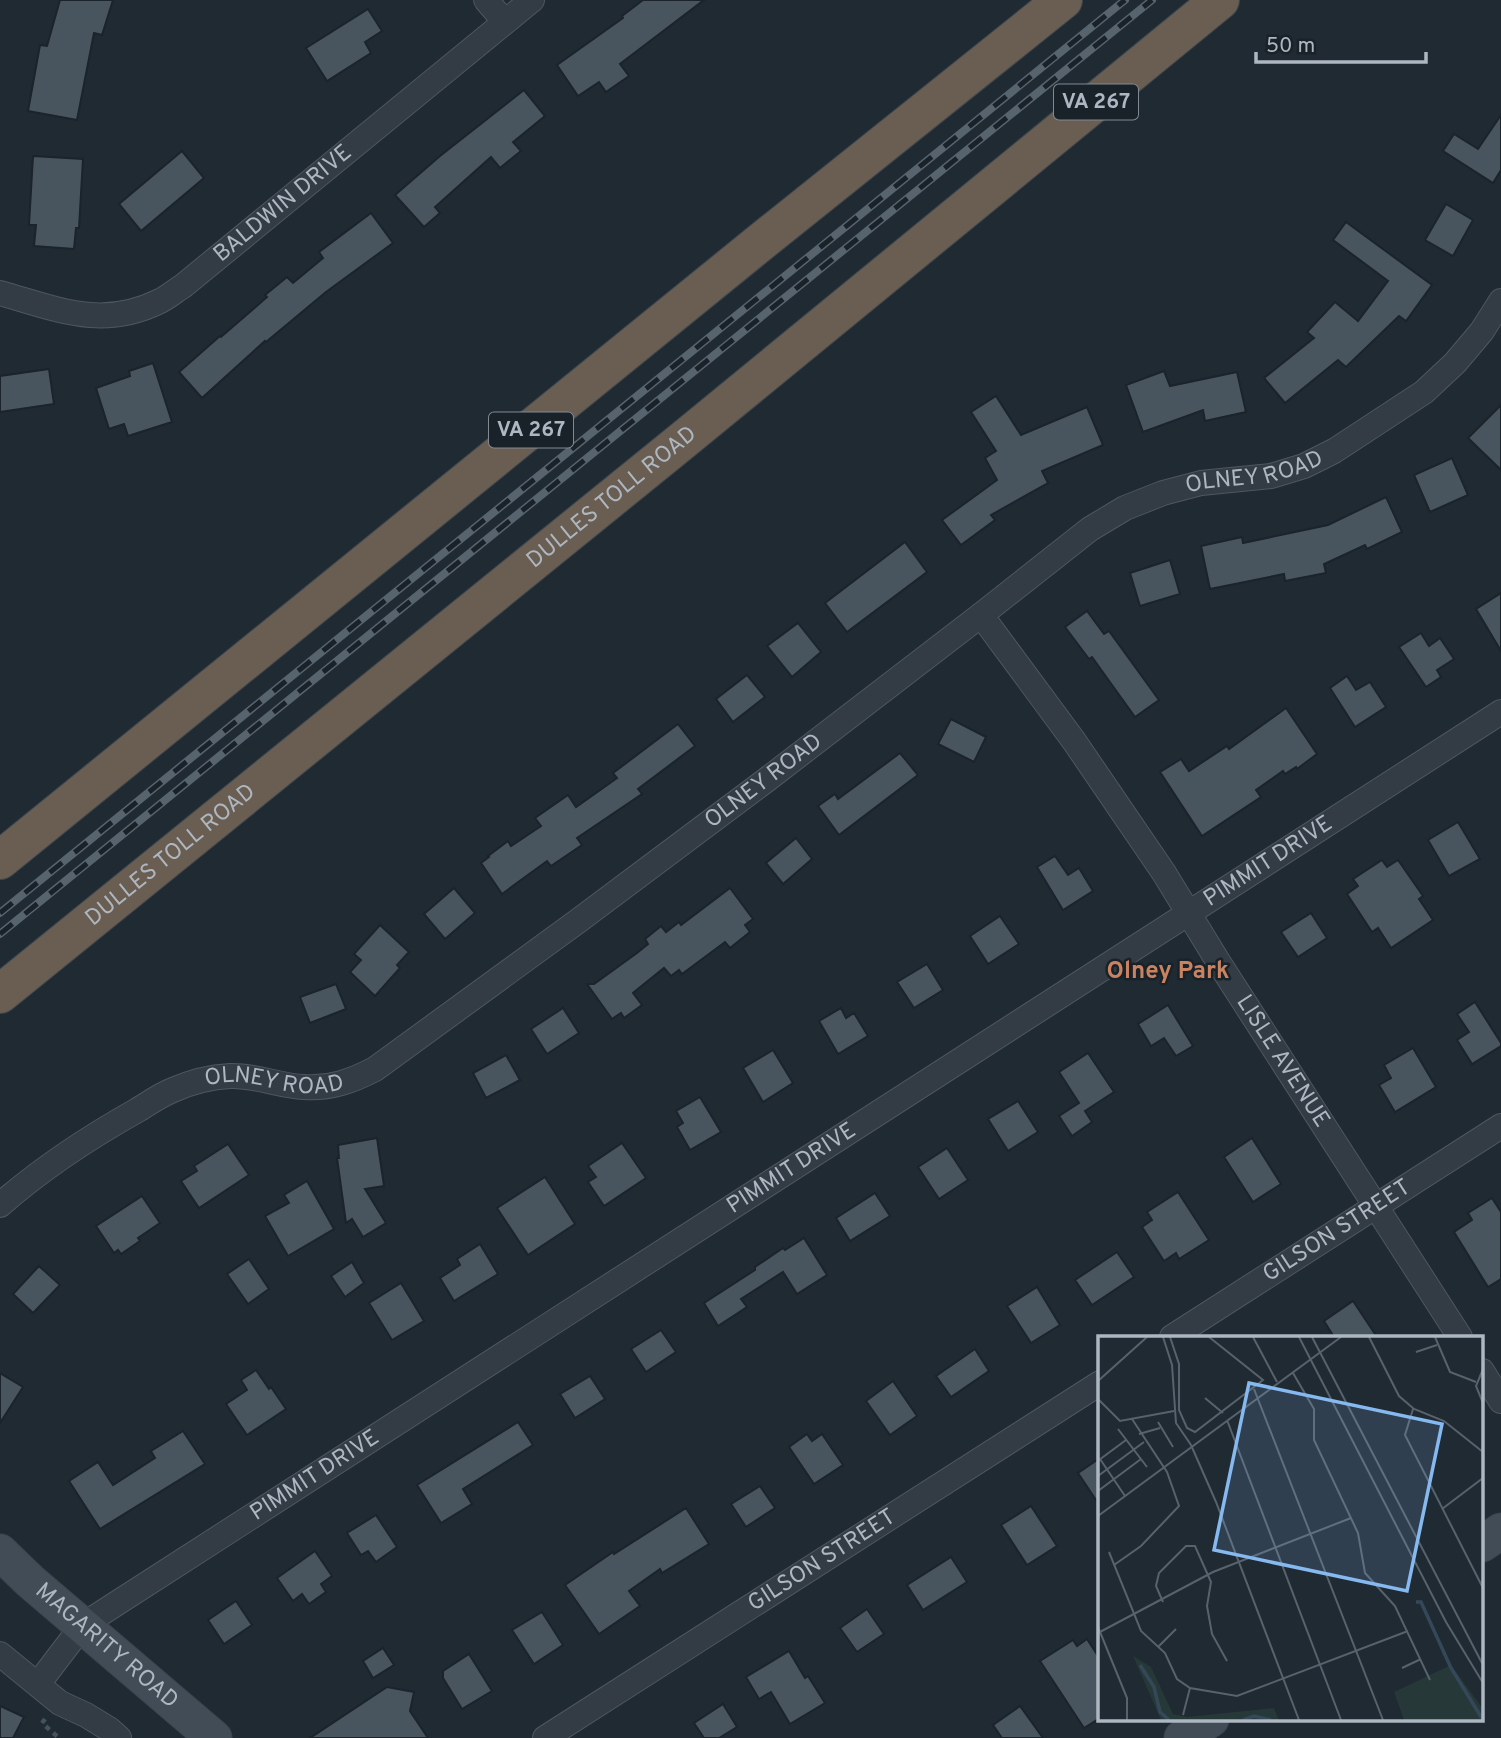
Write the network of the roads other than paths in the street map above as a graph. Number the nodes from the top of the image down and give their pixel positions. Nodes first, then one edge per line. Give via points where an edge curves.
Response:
1 (486, 0) edge
2 (533, 0) edge
3 (1063, 0) edge
4 (1220, 0) edge
5 (505, 22) junction
6 (0, 293) edge
7 (1501, 301) edge
8 (981, 615) junction
9 (1501, 712) edge
10 (0, 860) edge
11 (1189, 913) junction
12 (0, 994) edge
13 (1501, 1126) edge
14 (0, 1205) edge
15 (1376, 1207) junction
16 (1174, 1336) edge
17 (1459, 1336) edge
18 (1484, 1374) edge
19 (1098, 1384) edge
20 (1501, 1401) edge
21 (1501, 1531) edge
22 (1484, 1543) edge
23 (0, 1552) edge
24 (83, 1625) junction
25 (0, 1654) edge
26 (38, 1684) junction
27 (1209, 1720) edge
28 (119, 1738) edge
29 (214, 1738) edge
30 (545, 1738) edge
31 (1182, 1738) edge

1 - 5 street
2 - 5 street, BALDWIN DRIVE
3 - 10 highway, VA 267
4 - 12 highway, DULLES TOLL ROAD / VA 267
5 - 6 street, BALDWIN DRIVE via 161,300 136,311 81,315
7 - 8 street, OLNEY ROAD via 1469,347 1424,392 1334,451 1271,476 1201,483 1125,508 1090,529
8 - 11 street, LISLE AVENUE via 1074,741
8 - 14 street, OLNEY ROAD via 375,1069 328,1087 230,1076 172,1090 104,1129
9 - 11 street, PIMMIT DRIVE
11 - 15 street, LISLE AVENUE
11 - 24 street, PIMMIT DRIVE
13 - 15 street, GILSON STREET
15 - 16 street, GILSON STREET
15 - 17 street, LISLE AVENUE
18 - 20 street
19 - 30 street, GILSON STREET
21 - 22 main road
23 - 24 main road, MAGARITY ROAD
24 - 26 street, PIMMIT DRIVE
24 - 29 main road, MAGARITY ROAD
25 - 26 street
26 - 28 street via 60,1703
27 - 31 main road

